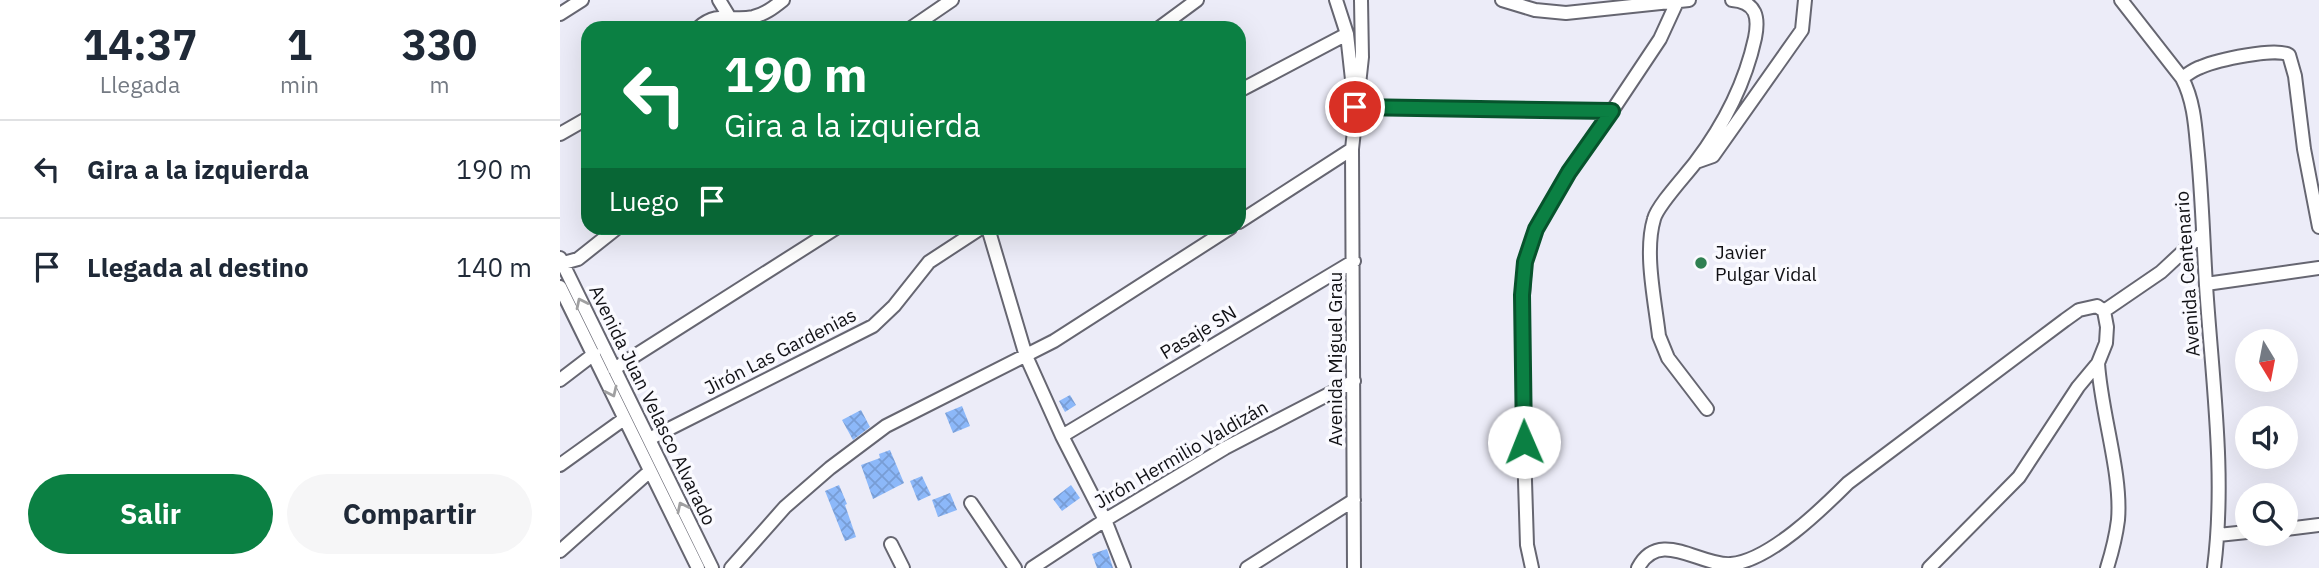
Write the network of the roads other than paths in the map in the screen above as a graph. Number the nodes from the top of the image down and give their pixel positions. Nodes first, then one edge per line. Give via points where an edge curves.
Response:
1 (582, 0) edge
2 (719, 0) edge
3 (783, 0) edge
4 (952, 0) edge
5 (1197, 0) edge
6 (1336, 0) edge
7 (1361, 0) edge
8 (1502, 0) edge
9 (1732, 0) edge
10 (1805, 0) edge
11 (2120, 0) edge
12 (1683, 1) edge
13 (560, 14) edge
14 (732, 21) edge
15 (737, 21) edge
16 (921, 21) edge
17 (1168, 21) edge
18 (1347, 34) junction
19 (2182, 78) junction
20 (1246, 87) edge
21 (1355, 107) junction
22 (1612, 111) junction
23 (581, 122) edge
24 (560, 134) edge
25 (1352, 149) junction
26 (1696, 162) junction
27 (1246, 217) edge
28 (2319, 227) edge
29 (2203, 233) junction
30 (608, 235) edge
31 (825, 235) edge
32 (970, 235) edge
33 (990, 235) edge
34 (1219, 235) edge
35 (1354, 261) junction
36 (561, 262) edge
37 (2319, 268) edge
38 (2206, 284) junction
39 (560, 287) edge
40 (2104, 311) junction
41 (594, 354) junction
42 (1027, 356) junction
43 (2098, 363) junction
44 (614, 369) junction
45 (560, 380) edge
46 (1354, 381) junction
47 (1707, 408) dead end
48 (624, 419) junction
49 (1062, 436) junction
50 (649, 439) junction
51 (560, 465) edge
52 (650, 471) junction
53 (1354, 500) junction
54 (971, 503) dead end
55 (1105, 520) junction
56 (2319, 525) edge
57 (2298, 527) edge
58 (2235, 533) edge
59 (2218, 535) junction
60 (891, 544) dead end
61 (560, 551) edge
62 (698, 568) edge
63 (712, 568) edge
64 (731, 568) edge
65 (903, 568) edge
66 (1015, 568) edge
67 (1032, 568) edge
68 (1124, 568) edge
69 (1247, 568) edge
70 (1354, 568) edge
71 (1532, 568) edge
72 (1638, 568) edge
73 (1929, 568) edge
74 (2107, 568) edge
75 (2214, 568) edge

1 - 13 street
2 - 14 street
3 - 15 street via 768,12
4 - 16 street
5 - 17 street
6 - 18 street
7 - 21 street via 1362,57
8 - 12 street via 1566,13
9 - 26 street via 1748,5 1758,21 1750,60 1731,106
10 - 26 street via 1802,30 1790,49 1713,156
11 - 19 street, Avenida Centenario
12 - 22 street
18 - 20 street
18 - 21 street
19 - 28 street via 2228,59 2281,52 2290,55
19 - 29 street, Avenida Centenario via 2194,119
21 - 22 street
21 - 25 street, Avenida Miguel Grau
22 - 71 street via 1536,229 1525,262 1523,416 1527,545
23 - 24 street
25 - 27 street
25 - 35 street, Avenida Miguel Grau
26 - 47 street via 1654,216 1649,241 1663,349
29 - 38 street, Avenida Centenario
29 - 40 street via 2161,272
30 - 36 street via 578,259
31 - 44 street
32 - 50 street, Jirón Las Gardenias via 929,262 873,326
33 - 42 street
34 - 42 street
35 - 46 street, Avenida Miguel Grau
35 - 49 street, Pasaje SN
44 -> 36 street, Avenida Juan Velasco Alvarado
37 - 38 street
38 - 59 street, Avenida Centenario via 2219,446
39 - 41 street, Avenida Juan Velasco Alvarado
40 - 43 street via 2106,343
40 - 72 street via 2097,306 2079,310 1848,482 1766,553 1715,564 1690,553 1662,549
41 - 45 street
41 -> 48 street, Avenida Juan Velasco Alvarado
42 - 49 street
42 - 64 street via 886,426 785,507
43 - 73 street via 2019,477
43 - 74 street via 2118,518
44 - 50 street, Avenida Juan Velasco Alvarado
46 - 53 street, Avenida Miguel Grau
46 - 55 street, Jirón Hermilio Valdizán via 1225,447
48 - 51 street
48 - 52 street, Avenida Juan Velasco Alvarado
49 - 55 street
63 -> 50 street, Avenida Juan Velasco Alvarado
52 - 61 street
52 - 62 street, Avenida Juan Velasco Alvarado
53 - 69 street
53 - 70 street, Avenida Miguel Grau
54 - 66 street
55 - 67 street, Jirón Hermilio Valdizán
55 - 68 street
56 - 57 street
58 - 59 street
59 - 75 street, Avenida Centenario
60 - 65 street

